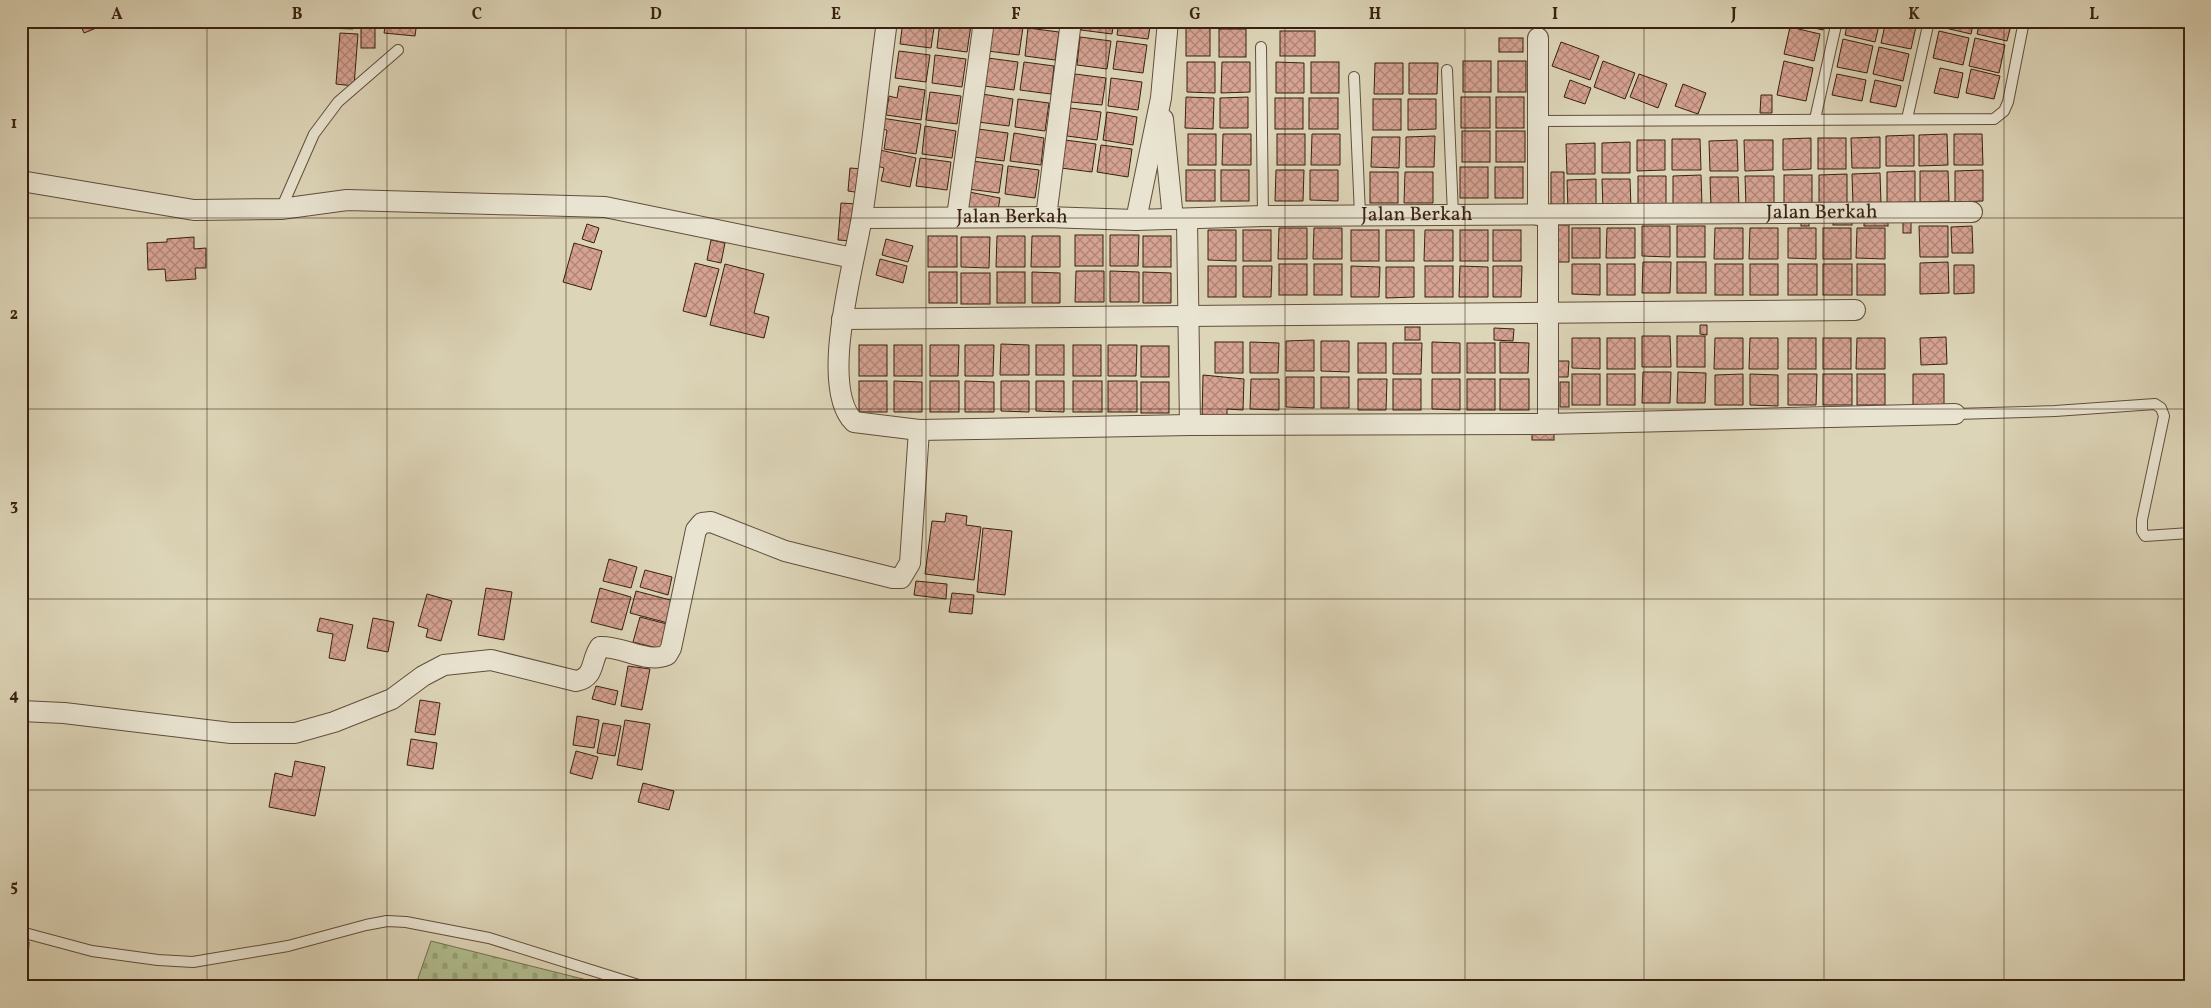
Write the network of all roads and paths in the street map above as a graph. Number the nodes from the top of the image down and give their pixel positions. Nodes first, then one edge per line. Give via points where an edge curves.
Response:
1 (887, 21) edge
2 (984, 21) edge
3 (1071, 21) edge
4 (1168, 21) edge
5 (1837, 21) edge
6 (1929, 21) edge
7 (2024, 21) edge
8 (1538, 38) dead end
9 (1261, 47) dead end
10 (398, 50) dead end
11 (1447, 70) dead end
12 (1354, 78) dead end
13 (1161, 98) junction
14 (1816, 119) junction
15 (1907, 119) junction
16 (1539, 121) junction
17 (21, 181) edge
18 (281, 209) junction
19 (1972, 212) dead end
20 (1453, 215) junction
21 (1543, 215) junction
22 (1264, 216) junction
23 (1360, 216) junction
24 (957, 217) junction
25 (1046, 217) junction
26 (862, 218) junction
27 (1180, 219) junction
28 (1136, 220) junction
29 (853, 258) junction
30 (1855, 310) dead end
31 (1549, 313) junction
32 (1190, 317) junction
33 (842, 319) junction
34 (1955, 414) joint
35 (1548, 424) junction
36 (1190, 425) junction
37 (920, 430) junction
38 (2190, 533) edge
39 (21, 711) edge
40 (21, 932) edge
41 (645, 987) edge

1 - 26 street
2 - 24 street
3 - 25 street
4 - 13 street
5 - 14 lane
6 - 15 lane
7 - 15 lane via 2004,111 1994,119
8 - 16 street
9 - 22 lane
10 - 18 lane via 338,102 314,134
11 - 20 lane
12 - 23 lane
13 - 27 street
13 - 28 street
14 - 15 lane
14 - 16 lane
16 - 21 street
17 - 18 street via 194,210
18 - 29 street via 347,200 605,207
19 - 21 street, Jalan Berkah
20 - 21 street, Jalan Berkah
20 - 23 street, Jalan Berkah
21 - 31 street
22 - 23 street, Jalan Berkah
22 - 27 street, Jalan Berkah
24 - 25 street, Jalan Berkah
24 - 26 street, Jalan Berkah
25 - 28 street, Jalan Berkah
26 - 29 street
27 - 28 street, Jalan Berkah
27 - 32 street
29 - 33 street
30 - 31 street
31 - 32 street
31 - 35 street
32 - 33 street
32 - 36 street
33 - 37 street via 842,402 849,416 854,422
34 - 35 street
34 - 38 lane via 2155,404 2164,416 2142,531 2145,536
35 - 36 street
36 - 37 street
37 - 39 street via 910,563 901,578 785,552 711,522 702,523 696,530 671,648 667,655 658,659 611,646 600,647 592,671 585,679 576,681 491,660 444,665 392,699 334,722 295,733 231,733
40 - 41 lane via 92,951 192,962 288,946 387,921 406,922 489,938

